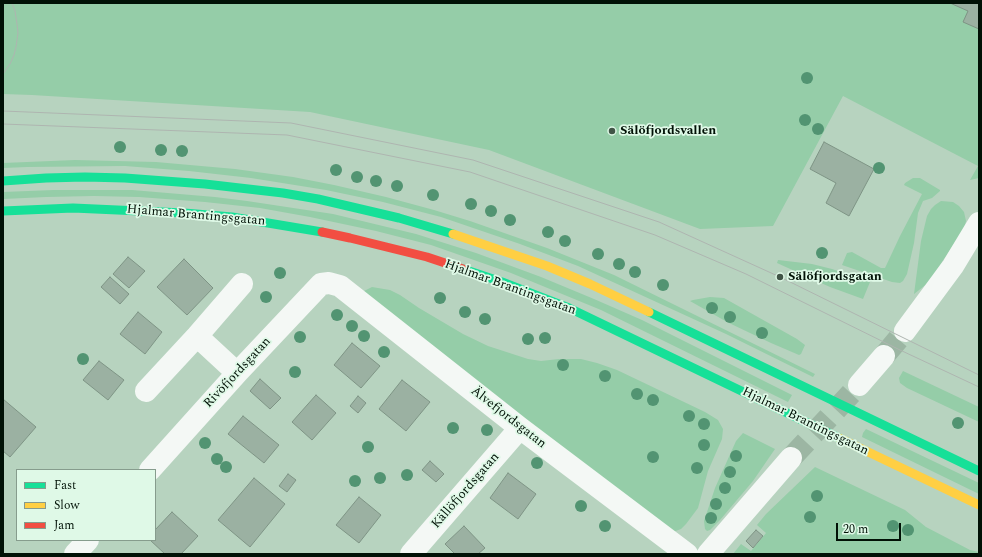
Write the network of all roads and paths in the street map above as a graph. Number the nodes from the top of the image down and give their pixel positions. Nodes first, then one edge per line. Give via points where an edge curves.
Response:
1 (3, 181) edge
2 (3, 211) edge
3 (979, 223) edge
4 (329, 283) joint
5 (242, 284) dead end
6 (905, 331) tunnel mouth
7 (197, 336) junction
8 (884, 356) tunnel mouth
9 (237, 373) junction
10 (859, 385) tunnel mouth
11 (146, 391) dead end
12 (520, 428) junction
13 (791, 458) tunnel mouth
14 (151, 469) edge
15 (979, 471) edge
16 (979, 505) edge
17 (87, 541) edge
18 (75, 554) edge
19 (411, 554) edge
20 (687, 554) edge
21 (708, 554) edge

1 - 15 main road via 85,177 212,184 318,199 400,218 540,263 590,284
2 - 16 main road, Hjalmar Brantingsgatan via 73,208 184,212 232,217 350,238 426,258 502,282 575,311
3 - 6 street via 953,266
4 - 9 street, Rivöfjordsgatan via 321,284
4 - 12 street, Älvefjordsgatan via 340,286
5 - 7 street
7 - 9 street
7 - 11 street
8 - 10 street
9 - 14 street, Rivöfjordsgatan
12 - 19 street, Källöfjordsgatan
12 - 20 street, Älvefjordsgatan
13 - 21 street
17 - 18 street

